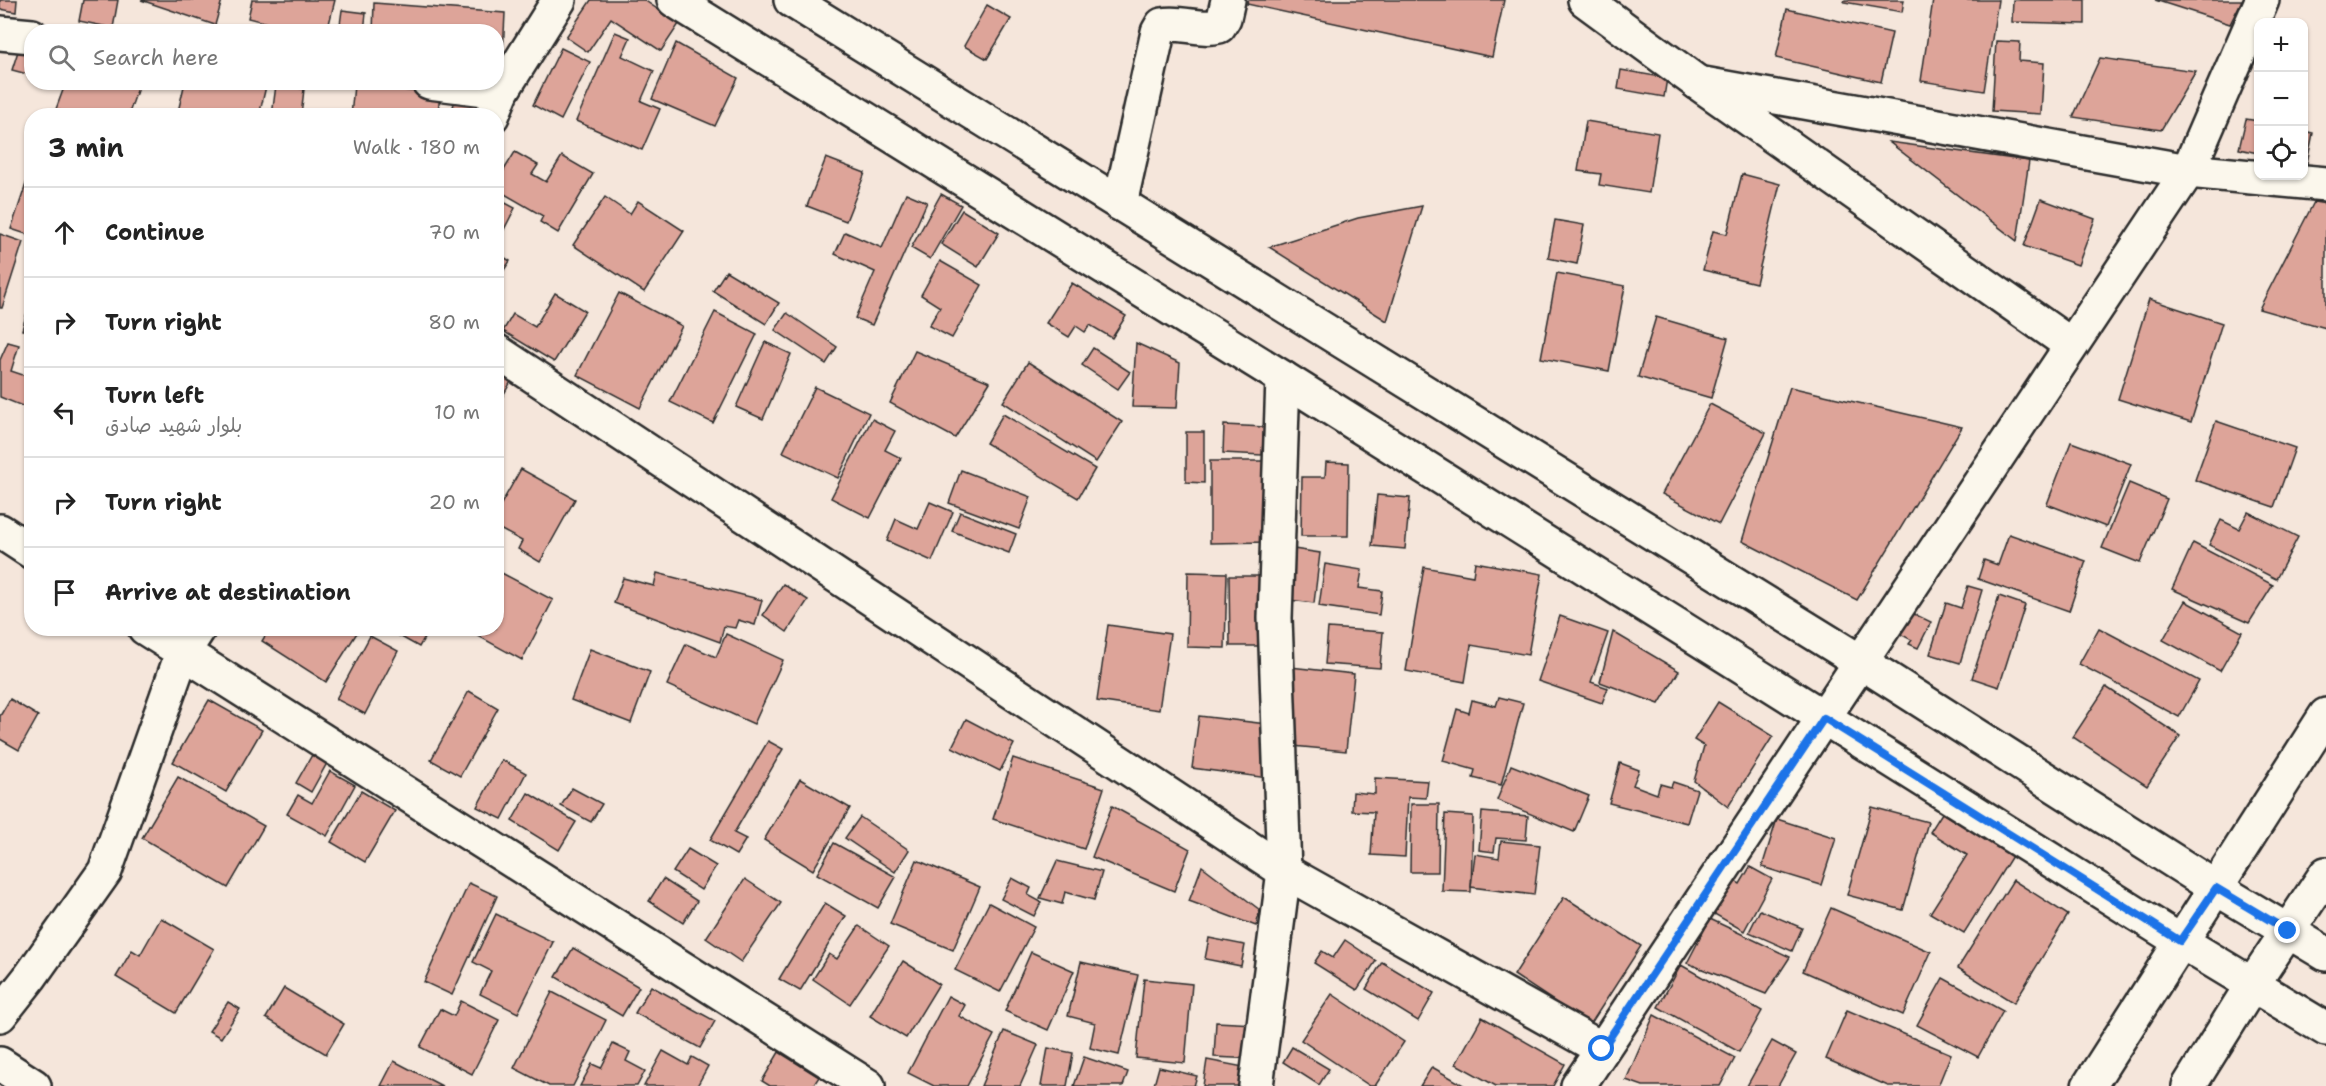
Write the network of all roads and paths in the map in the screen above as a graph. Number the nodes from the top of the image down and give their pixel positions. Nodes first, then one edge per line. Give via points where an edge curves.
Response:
1 (559, 0) edge
2 (674, 0) edge
3 (791, 0) edge
4 (1228, 0) edge
5 (1585, 0) edge
6 (2262, 0) edge
7 (0, 33) edge
8 (24, 35) edge
9 (1698, 83) junction
10 (455, 90) edge
11 (497, 103) edge
12 (2188, 171) junction
13 (2326, 184) edge
14 (1120, 204) junction
15 (2071, 345) junction
16 (504, 356) edge
17 (1283, 378) junction
18 (0, 531) edge
19 (24, 547) edge
20 (173, 636) edge
21 (191, 641) edge
22 (1861, 662) junction
23 (2326, 715) edge
24 (1824, 718) junction
25 (1284, 871) junction
26 (2326, 874) edge
27 (2216, 888) junction
28 (2288, 931) junction
29 (2180, 941) junction
30 (2326, 954) edge
31 (2252, 985) junction
32 (0, 1015) edge
33 (2326, 1029) edge
34 (1602, 1049) junction
35 (0, 1064) edge
36 (34, 1086) edge
37 (868, 1086) edge
38 (1256, 1086) edge
39 (1578, 1086) edge
40 (2089, 1086) edge
41 (2189, 1086) edge

1 - 11 street
2 - 17 street
3 - 14 street
4 - 14 street via 1220,26 1170,24 1162,25 1158,32
5 - 9 street
6 - 12 street
7 - 8 street
9 - 12 street
9 - 15 street
10 - 11 street
12 - 13 street
12 - 15 street
14 - 22 street
15 - 22 street
16 - 25 street
17 - 24 street
17 - 25 street via 1275,618
18 - 19 street
20 - 21 street
21 - 32 street via 105,871
21 - 37 street
22 - 24 street
22 - 27 street
23 - 27 street
24 - 29 street
24 - 34 street
25 - 34 street
25 - 38 street
26 - 28 street
27 - 28 street
27 - 29 street
28 - 30 street
28 - 31 street
29 - 31 street
29 - 40 street
31 - 33 street
31 - 41 street
34 - 39 street
35 - 36 street

